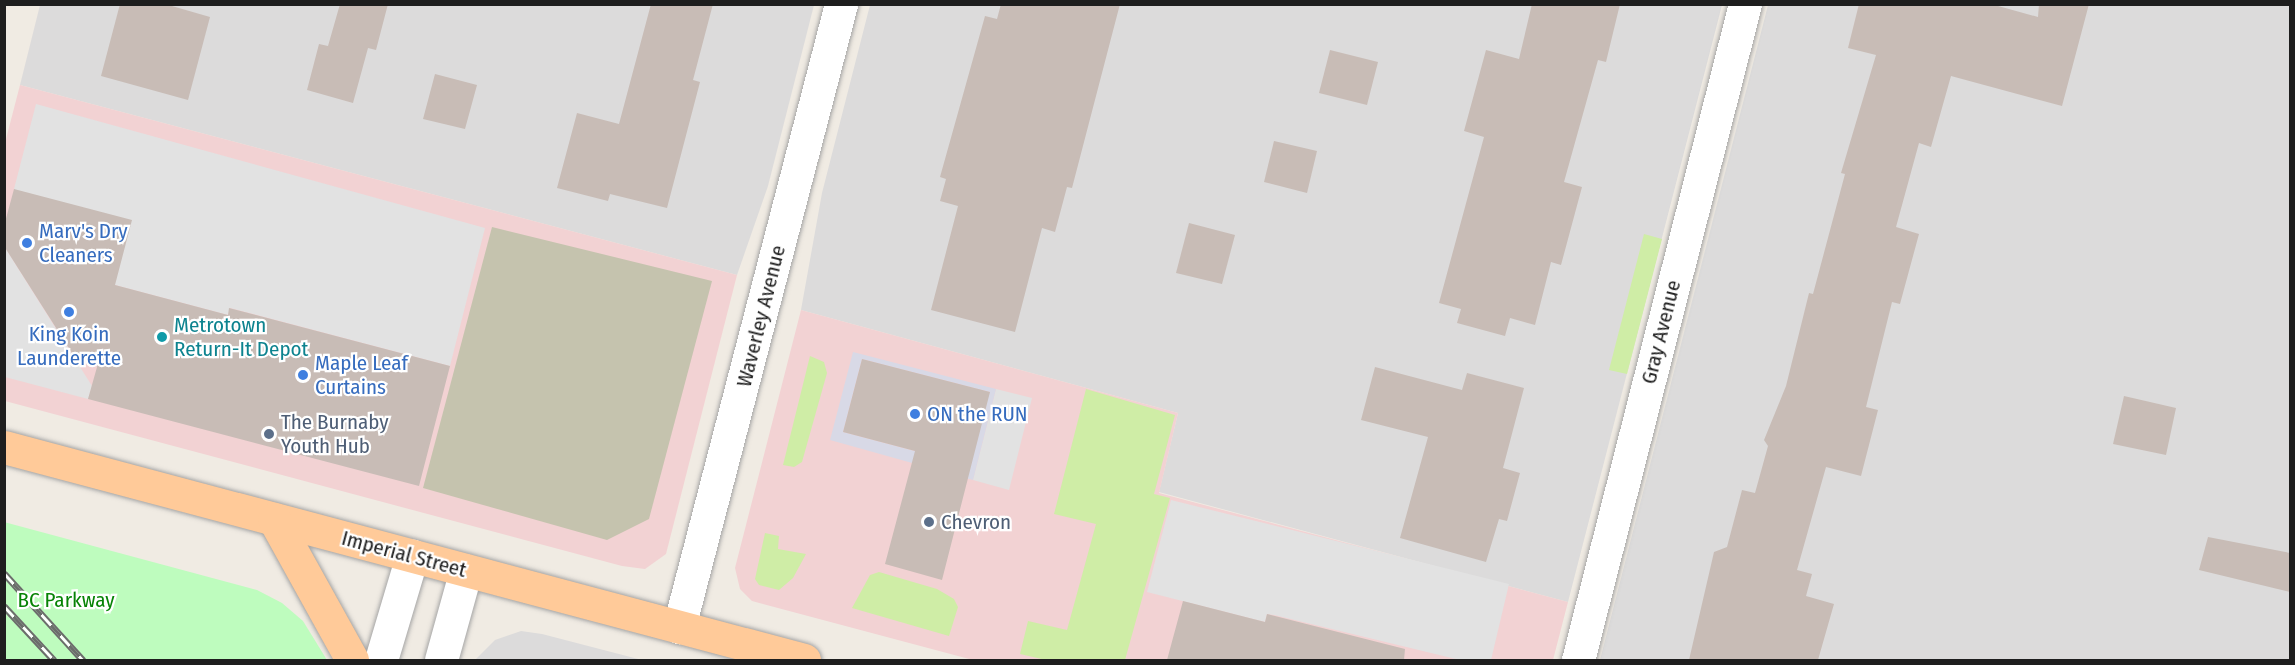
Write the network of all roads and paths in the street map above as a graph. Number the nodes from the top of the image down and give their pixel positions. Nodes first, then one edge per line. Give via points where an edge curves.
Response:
1 (841, 4) edge
2 (1745, 4) edge
3 (4, 447) edge
4 (274, 519) junction
5 (412, 556) junction
6 (466, 570) junction
7 (679, 627) junction
8 (352, 660) edge
9 (381, 660) edge
10 (441, 660) edge
11 (804, 660) edge
12 (1578, 660) edge

1 - 7 street, Waverley Avenue
2 - 12 street, Gray Avenue
3 - 4 main road, Imperial Street
4 - 5 main road, Imperial Street
4 - 8 main road
5 - 6 main road, Imperial Street
5 - 9 street
6 - 7 main road, Imperial Street
6 - 10 street
7 - 11 main road, Imperial Street

